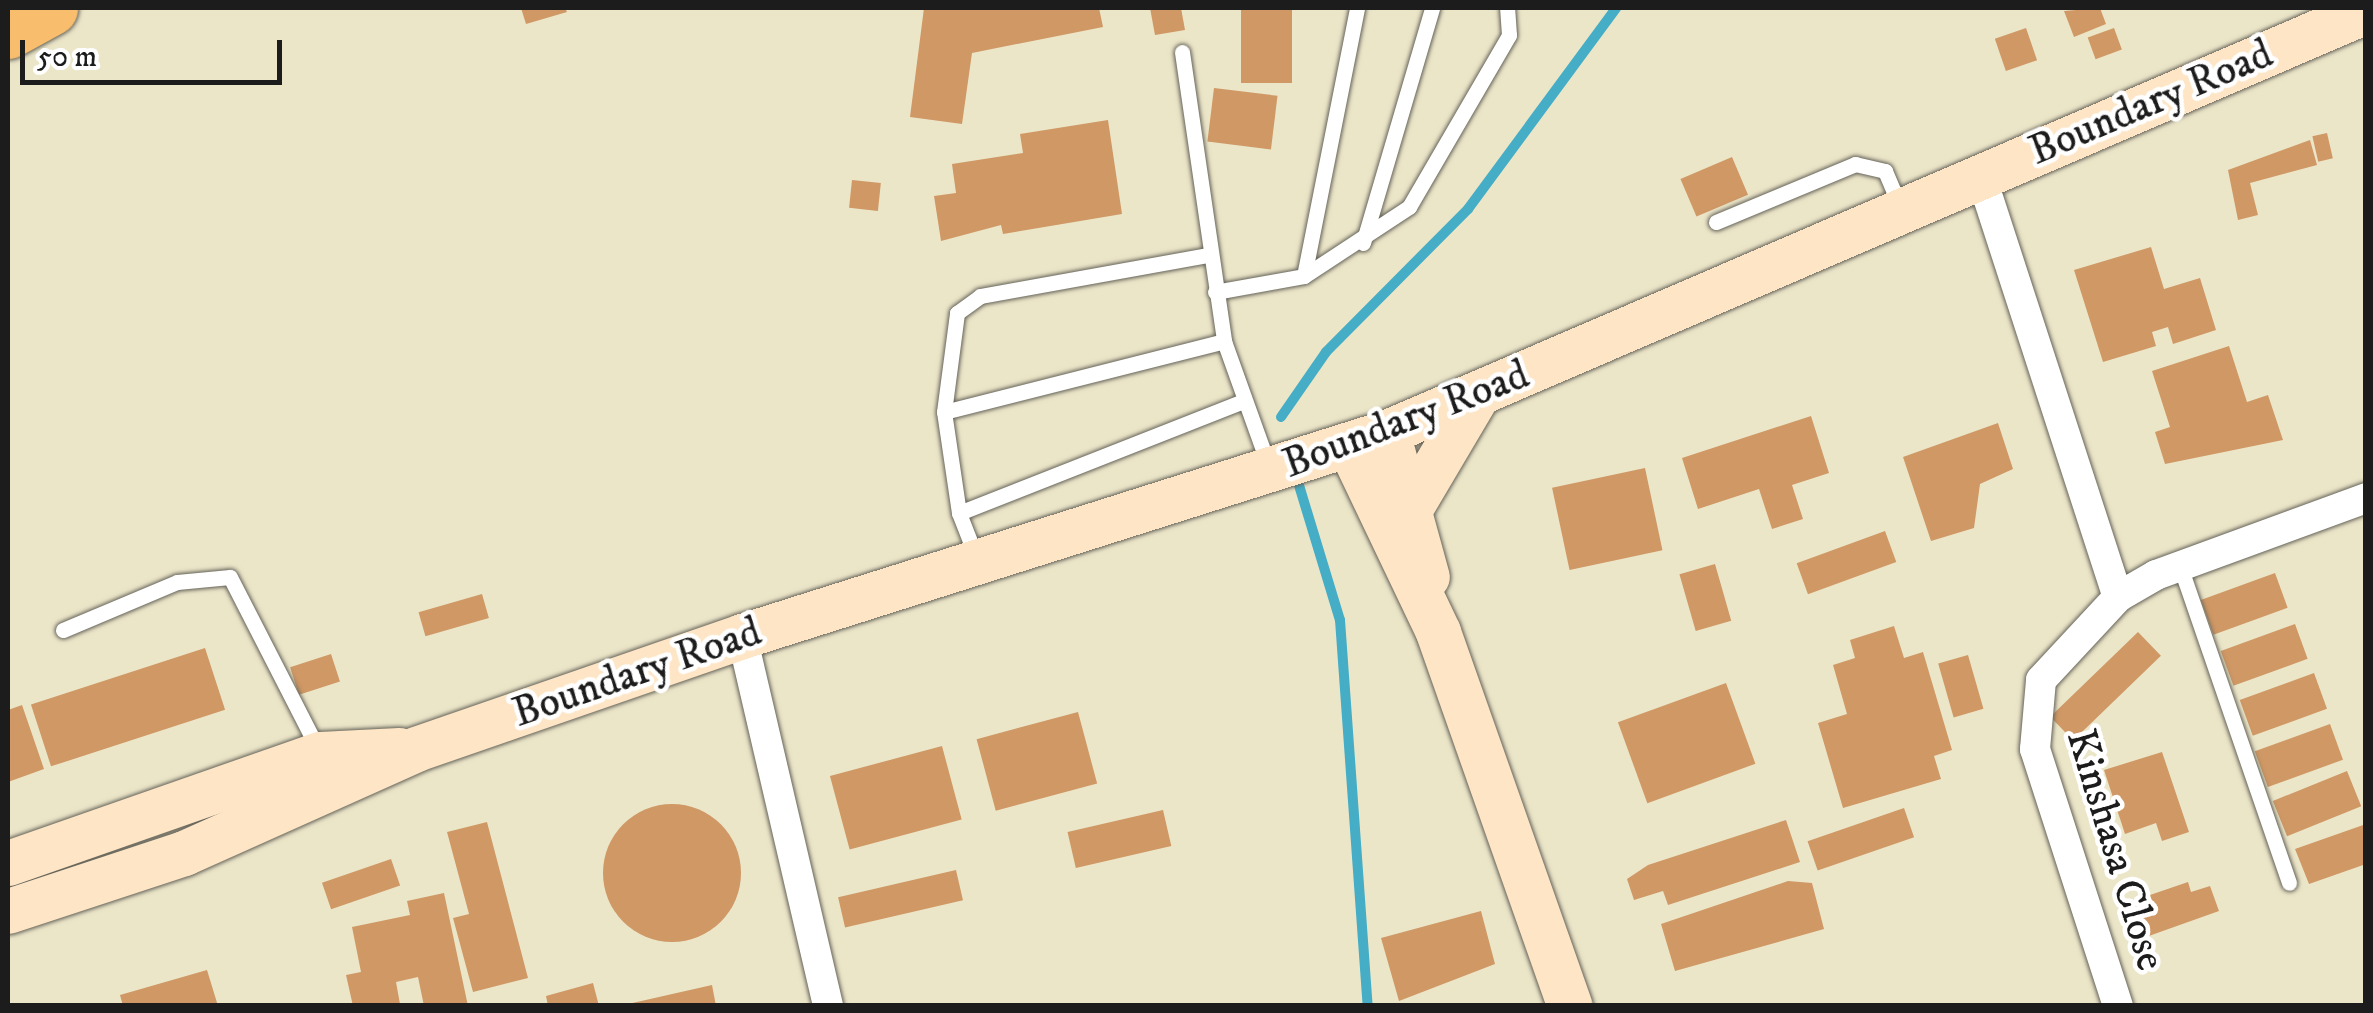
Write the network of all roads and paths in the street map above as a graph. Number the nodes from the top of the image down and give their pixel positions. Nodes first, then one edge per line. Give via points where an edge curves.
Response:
1 (50, 8) edge
2 (1357, 8) edge
3 (1432, 8) edge
4 (1506, 8) edge
5 (2366, 11) edge
6 (8, 31) edge
7 (1182, 52) dead end
8 (1982, 176) junction
9 (1903, 216) junction
10 (1716, 222) dead end
11 (1363, 242) junction
12 (1209, 255) junction
13 (1304, 276) junction
14 (1216, 292) junction
15 (1224, 341) junction
16 (1477, 395) junction
17 (1242, 401) junction
18 (944, 412) junction
19 (1368, 439) junction
20 (1286, 467) junction
21 (2366, 498) edge
22 (1394, 507) junction
23 (959, 513) junction
24 (978, 563) junction
25 (2180, 566) junction
26 (2118, 597) junction
27 (63, 630) dead end
28 (742, 636) junction
29 (329, 772) junction
30 (8, 862) edge
31 (2289, 883) dead end
32 (8, 911) edge
33 (828, 1006) edge
34 (1570, 1006) edge
35 (2118, 1006) edge

1 - 6 highway
2 - 13 lane
3 - 11 lane
4 - 11 lane via 1509,35 1423,194
5 - 8 main road, Boundary Road
7 - 12 lane
8 - 9 main road, Boundary Road
8 - 26 street
9 - 10 lane via 1885,171 1855,164
9 - 16 main road, Boundary Road
11 - 13 lane
12 - 14 lane
12 - 18 lane via 980,296 957,313 950,334
13 - 14 lane
14 - 15 lane
15 - 17 lane
15 - 18 lane
16 - 19 main road, Boundary Road
16 - 22 main road
17 - 20 lane
17 - 23 lane
18 - 23 lane
19 - 20 main road, Boundary Road
19 - 22 main road
20 - 22 main road
20 - 24 main road, Boundary Road
21 - 25 street, Kinshasa Close
22 - 34 main road
23 - 24 lane
24 - 28 main road, Boundary Road
25 - 26 street, Kinshasa Close
25 - 31 lane
26 - 35 street, Kinshasa Close via 2041,680 2032,714
27 - 29 lane via 176,582 230,577
28 - 29 main road, Boundary Road via 416,749
28 - 33 street
29 - 30 main road, Boundary Road
29 - 32 main road, Boundary Road

